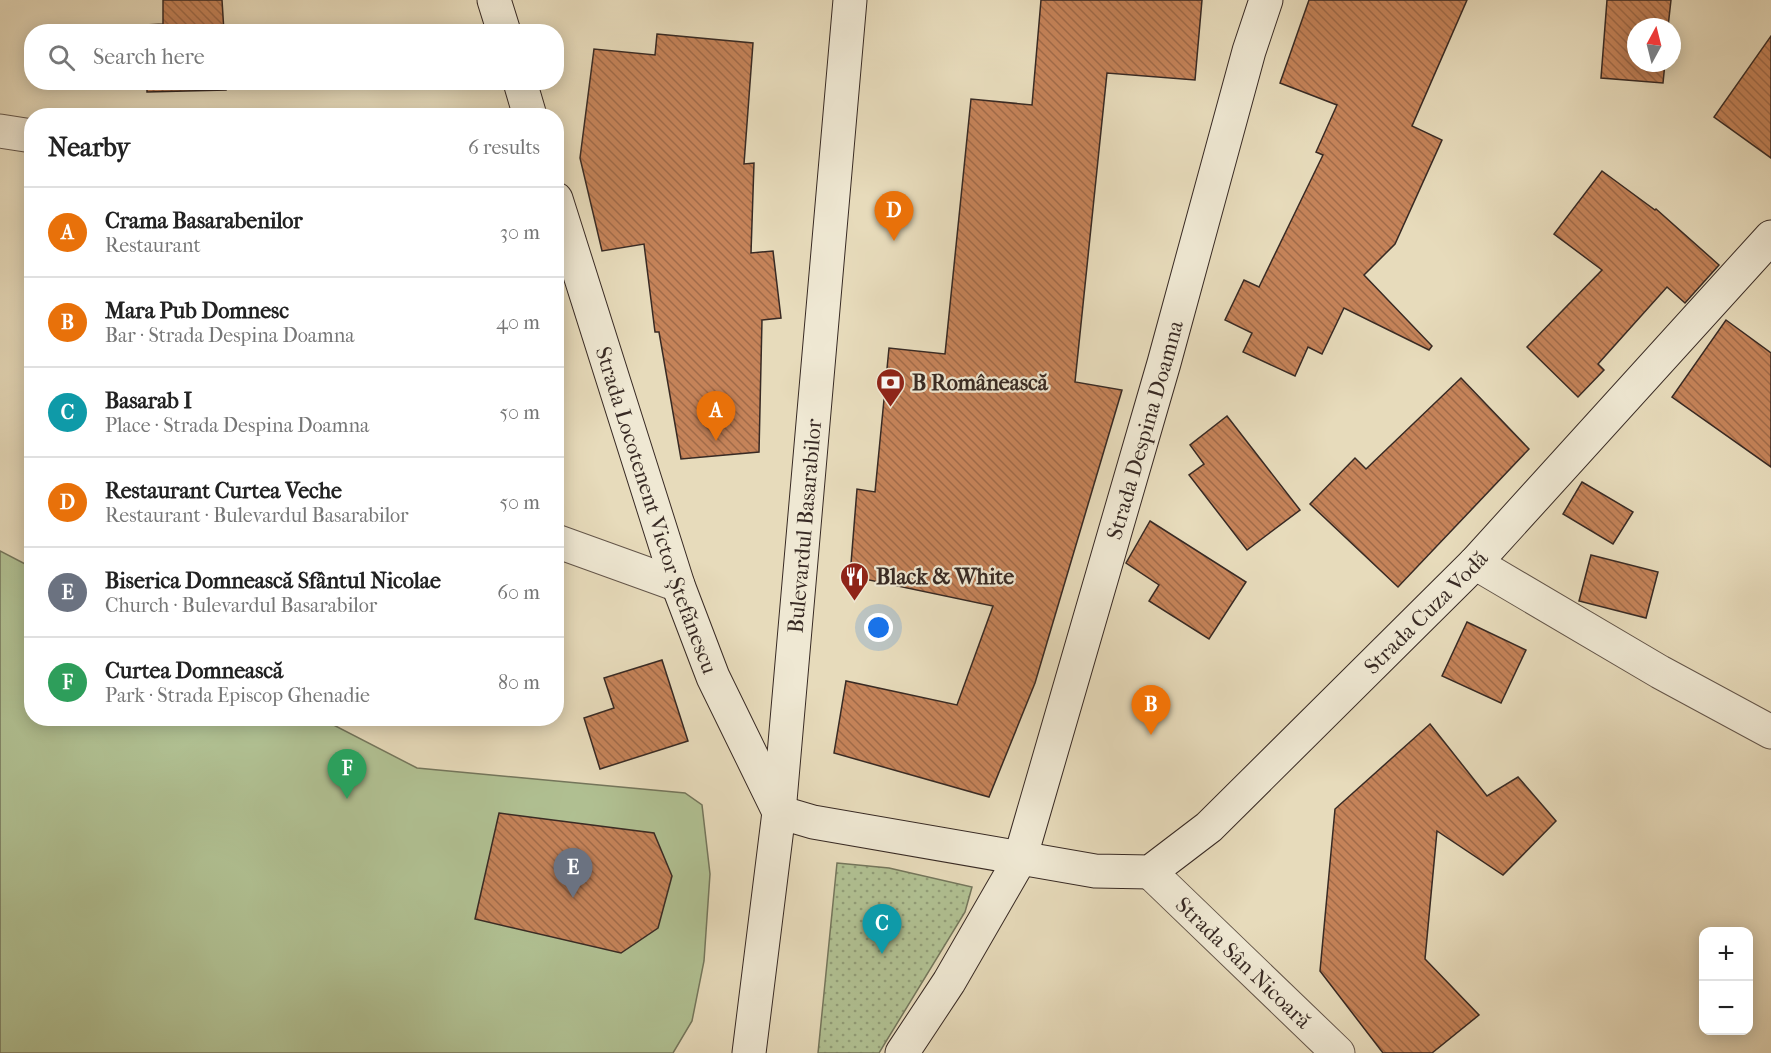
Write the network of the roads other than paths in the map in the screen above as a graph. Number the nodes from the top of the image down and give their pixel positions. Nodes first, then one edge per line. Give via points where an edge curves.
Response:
1 (494, 0) edge
2 (850, 0) edge
3 (1266, 0) edge
4 (502, 24) edge
5 (522, 90) edge
6 (528, 108) edge
7 (0, 130) edge
8 (24, 134) edge
9 (564, 224) edge
10 (1771, 237) edge
11 (564, 544) edge
12 (1475, 563) junction
13 (678, 585) junction
14 (1771, 732) edge
15 (779, 812) junction
16 (1020, 859) junction
17 (1150, 872) junction
18 (749, 1053) edge
19 (902, 1053) edge
20 (1338, 1053) edge

1 - 4 street
2 - 15 street, Bulevardul Basarabilor
3 - 16 street, Strada Despina Doamna
5 - 6 street
7 - 8 street
9 - 13 street, Strada Locotenent Victor Ștefănescu
10 - 12 street, Strada Cuza Vodă
11 - 13 street
12 - 14 street
12 - 17 street, Strada Cuza Vodă via 1209,827
13 - 15 street, Strada Locotenent Victor Ștefănescu via 713,677
15 - 16 street via 813,822
15 - 18 street, Bulevardul Basarabilor
16 - 17 street via 1095,871
16 - 19 street, Strada Despina Doamna
17 - 20 street, Strada Sân Nicoară

